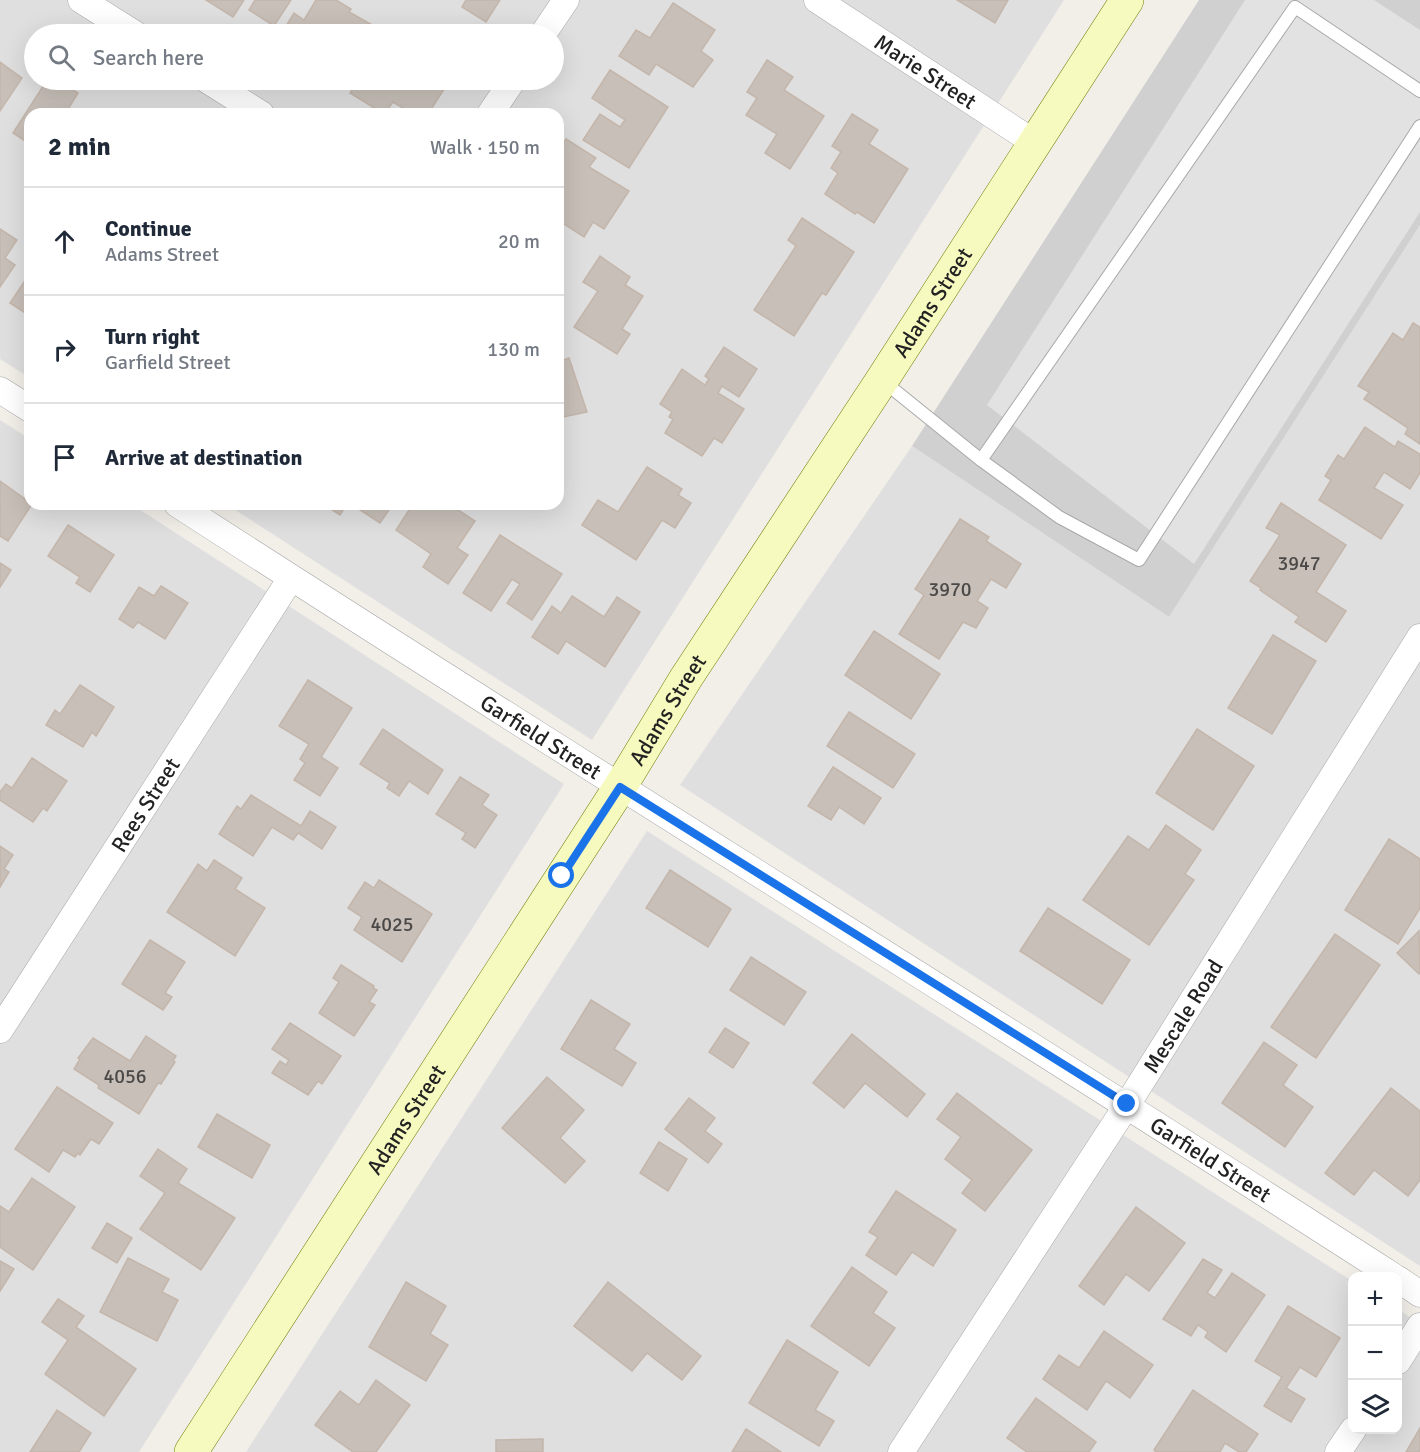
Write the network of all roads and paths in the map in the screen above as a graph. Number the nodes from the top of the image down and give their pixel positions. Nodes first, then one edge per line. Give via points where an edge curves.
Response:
1 (81, 0) edge
2 (566, 0) edge
3 (817, 0) edge
4 (1127, 0) edge
5 (119, 24) edge
6 (550, 24) edge
7 (223, 90) edge
8 (506, 90) edge
9 (1420, 91) edge
10 (251, 108) edge
11 (494, 108) edge
12 (1420, 126) edge
13 (1035, 143) junction
14 (882, 380) junction
15 (0, 390) edge
16 (24, 405) edge
17 (981, 460) junction
18 (186, 510) edge
19 (291, 578) junction
20 (1420, 637) edge
21 (620, 787) junction
22 (0, 1029) edge
23 (1127, 1104) junction
24 (1387, 1272) edge
25 (1402, 1282) edge
26 (1420, 1294) edge
27 (1420, 1326) edge
28 (1402, 1355) edge
29 (1350, 1434) edge
30 (191, 1452) edge
31 (901, 1452) edge
32 (1338, 1452) edge

1 - 5 street
2 - 6 street
3 - 13 street, Marie Street
4 - 13 main road, Adams Street
7 - 10 street
8 - 11 street
9 - 17 lane via 1295,8
12 - 17 lane via 1138,560 1059,517
13 - 14 main road, Adams Street
14 - 17 lane
14 - 21 main road, Adams Street via 686,678
15 - 16 street
18 - 19 street, Garfield Street
19 - 21 street, Garfield Street
19 - 22 street, Rees Street
20 - 23 street, Mescale Road
21 - 23 street, Garfield Street
21 - 30 main road, Adams Street
23 - 24 street, Garfield Street
23 - 31 street, Mescale Road
25 - 26 street
27 - 28 street
29 - 32 street

